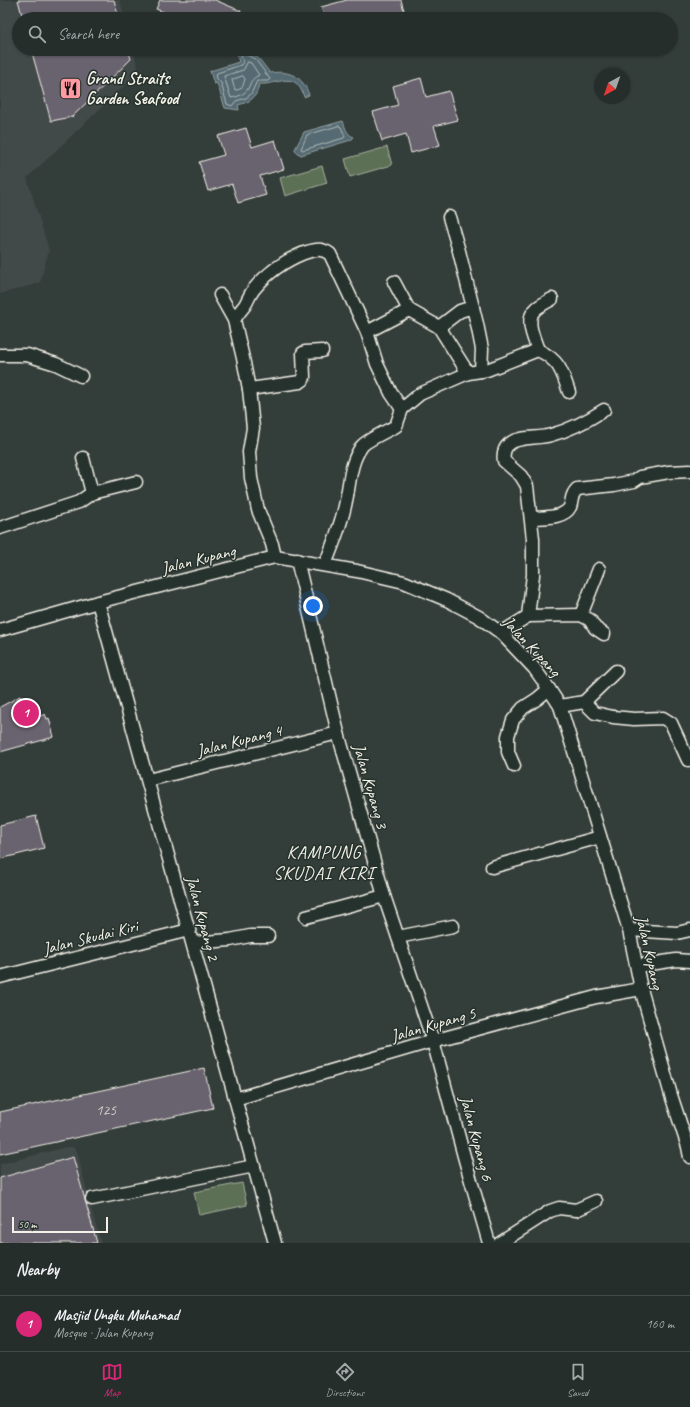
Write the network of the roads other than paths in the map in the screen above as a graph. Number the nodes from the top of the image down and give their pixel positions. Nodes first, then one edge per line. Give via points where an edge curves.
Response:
1 (449, 217) dead end
2 (394, 282) dead end
3 (220, 295) dead end
4 (552, 299) dead end
5 (473, 307) junction
6 (409, 310) junction
7 (234, 320) junction
8 (439, 327) junction
9 (366, 332) junction
10 (538, 350) junction
11 (322, 351) dead end
12 (0, 355) edge
13 (481, 371) junction
14 (468, 374) junction
15 (82, 376) dead end
16 (249, 389) junction
17 (569, 392) dead end
18 (402, 409) junction
19 (604, 410) dead end
20 (84, 458) dead end
21 (690, 471) edge
22 (136, 482) dead end
23 (92, 494) junction
24 (531, 518) junction
25 (0, 528) edge
26 (275, 557) junction
27 (297, 560) junction
28 (325, 565) junction
29 (599, 569) dead end
30 (98, 602) junction
31 (581, 615) junction
32 (528, 616) junction
33 (0, 630) edge
34 (502, 632) junction
35 (604, 634) dead end
36 (616, 671) dead end
37 (549, 689) junction
38 (584, 702) junction
39 (560, 706) junction
40 (338, 733) junction
41 (688, 760) dead end
42 (514, 766) dead end
43 (148, 780) junction
44 (600, 837) junction
45 (492, 867) dead end
46 (384, 896) junction
47 (306, 917) dead end
48 (453, 926) dead end
49 (189, 930) junction
50 (629, 930) junction
51 (690, 930) edge
52 (268, 936) dead end
53 (398, 937) junction
54 (192, 943) junction
55 (690, 961) edge
56 (637, 966) junction
57 (0, 978) edge
58 (641, 989) junction
59 (433, 1041) junction
60 (235, 1099) junction
61 (689, 1150) edge
62 (254, 1166) junction
63 (92, 1199) dead end
64 (596, 1201) dead end
65 (275, 1243) edge
66 (489, 1243) edge
67 (500, 1243) edge

1 - 5 street
2 - 6 street
3 - 7 street
4 - 10 street via 530,315 530,324
5 - 8 street via 460,311
5 - 13 street via 482,349
6 - 8 street
6 - 9 street
7 - 9 street via 253,290 272,270 292,258 318,249 330,254
7 - 16 street
8 - 14 street
9 - 18 street via 377,364
10 - 13 street
10 - 17 street via 558,364
11 - 16 street via 303,353 304,377 300,382
12 - 15 street via 27,355
13 - 14 street
14 - 18 street via 420,394
16 - 26 street via 253,428 248,452 251,478 258,510
18 - 28 street via 396,426 363,445 355,460 338,529
19 - 24 street via 591,419 549,436 508,444 503,454 504,461 521,476 527,486
20 - 23 street
21 - 24 street via 662,473 614,485 578,489 566,512 561,515
22 - 23 street
23 - 25 street via 79,502
24 - 32 street via 533,574
26 - 27 street, Jalan Kupang
26 - 30 street, Jalan Kupang
27 - 28 street, Jalan Kupang
27 - 40 street, Jalan Kupang 3
28 - 34 street, Jalan Kupang via 404,582 447,600
29 - 31 street
30 - 33 street, Jalan Kupang
30 - 43 street, Jalan Kupang 2
31 - 32 street
31 - 35 street
32 - 34 street
34 - 37 street, Jalan Kupang
36 - 38 street
37 - 39 street, Jalan Kupang
37 - 42 street via 513,720 508,736 508,752
38 - 39 street
38 - 41 street via 595,713 613,717 663,718 671,723
39 - 44 street, Jalan Kupang
40 - 43 street, Jalan Kupang 4
40 - 46 street, Jalan Kupang 3
43 - 49 street, Jalan Kupang 2
44 - 45 street
44 - 50 street, Jalan Kupang
46 - 47 street
46 - 53 street, Jalan Kupang 3
48 - 53 street
49 - 54 street, Jalan Kupang 2
49 - 57 street, Jalan Skudai Kiri
50 - 51 street via 677,933
50 - 56 street, Jalan Kupang
52 - 54 street
53 - 59 street, Jalan Kupang 3
54 - 60 street, Jalan Kupang 2
55 - 56 street via 676,960
56 - 58 street, Jalan Kupang
58 - 59 street, Jalan Kupang 5 via 596,997
58 - 61 street, Jalan Kupang
59 - 60 street, Jalan Kupang 5
59 - 66 street, Jalan Kupang 6
60 - 62 street, Jalan Kupang 2
62 - 63 street
62 - 65 street, Jalan Kupang 2
64 - 67 street via 576,1210 559,1208 550,1211

